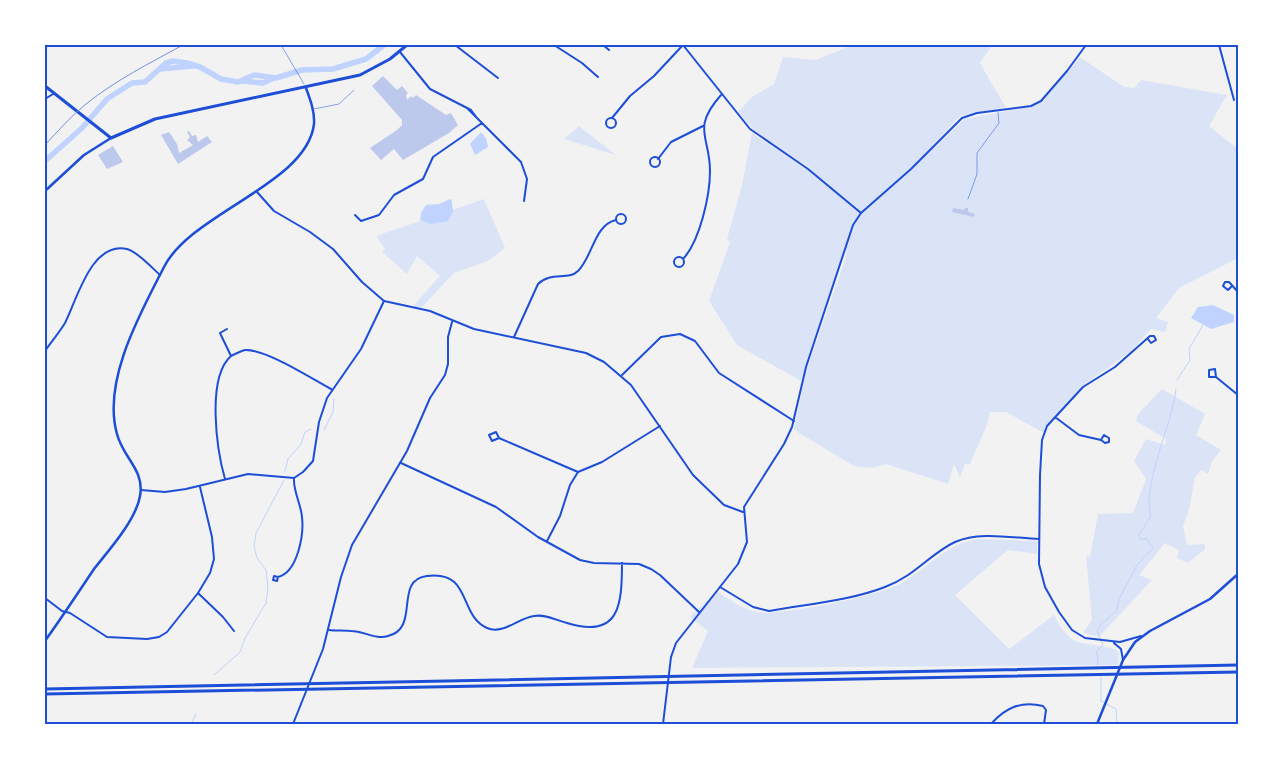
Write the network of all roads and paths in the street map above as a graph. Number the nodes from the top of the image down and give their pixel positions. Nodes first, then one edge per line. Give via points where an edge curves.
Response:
1 (282, 45) edge
2 (407, 45) edge
3 (455, 45) edge
4 (554, 45) edge
5 (603, 45) edge
6 (683, 45) edge
7 (1086, 45) edge
8 (1219, 45) edge
9 (609, 50) dead end
10 (400, 52) junction
11 (598, 77) dead end
12 (498, 78) dead end
13 (45, 86) edge
14 (306, 88) junction
15 (354, 90) dead end
16 (54, 93) junction
17 (721, 95) junction
18 (45, 99) edge
19 (1234, 100) dead end
20 (312, 109) junction
21 (998, 111) junction
22 (612, 118) junction
23 (482, 123) junction
24 (703, 126) junction
25 (111, 138) junction
26 (658, 159) dead end
27 (45, 190) edge
28 (257, 192) junction
29 (968, 199) dead end
30 (524, 201) dead end
31 (861, 213) junction
32 (354, 215) dead end
33 (616, 220) junction
34 (683, 259) dead end
35 (160, 274) junction
36 (1231, 286) dead end
37 (1238, 292) edge
38 (384, 301) junction
39 (452, 322) junction
40 (227, 329) dead end
41 (514, 338) junction
42 (1148, 338) dead end
43 (45, 351) edge
44 (231, 356) junction
45 (622, 375) junction
46 (1216, 377) dead end
47 (331, 390) junction
48 (1238, 395) edge
49 (1055, 417) junction
50 (794, 421) junction
51 (660, 426) junction
52 (499, 438) junction
53 (1101, 440) dead end
54 (401, 462) junction
55 (578, 472) junction
56 (45, 474) edge
57 (294, 478) junction
58 (225, 479) junction
59 (200, 486) junction
60 (45, 489) edge
61 (141, 490) junction
62 (743, 512) junction
63 (1039, 539) junction
64 (546, 542) junction
65 (622, 563) junction
66 (1238, 574) edge
67 (278, 577) dead end
68 (720, 586) junction
69 (198, 593) junction
70 (45, 598) edge
71 (65, 612) junction
72 (699, 612) junction
73 (328, 630) junction
74 (234, 631) dead end
75 (1141, 636) junction
76 (45, 641) edge
77 (1113, 642) junction
78 (1122, 660) junction
79 (1238, 666) edge
80 (1111, 671) junction
81 (1124, 671) junction
82 (1238, 672) edge
83 (45, 689) edge
84 (45, 694) edge
85 (293, 724) edge
86 (664, 724) edge
87 (991, 724) edge
88 (1044, 724) edge
89 (1097, 724) edge

1 - 14 lane
2 - 10 highway
3 - 12 street
4 - 11 street
5 - 9 street
6 - 17 street
6 - 22 street
7 - 21 street via 1041,101 1031,106
8 - 19 street
10 - 14 highway via 360,75
10 - 23 street via 430,89 467,108
13 - 16 highway
14 - 20 main road
14 - 25 highway via 155,119
15 - 20 lane via 338,104
16 - 18 street
16 - 25 highway
17 - 24 street
17 - 31 street via 750,129 808,169
20 - 28 main road via 313,128 306,145 288,166
21 - 29 lane via 999,123 977,153 977,174
21 - 31 street via 962,118 911,170
22 - 22 street via 606,122 611,128 617,124
23 - 30 street via 521,162 526,179
23 - 32 street via 433,157 425,176 394,195 379,215 361,221
24 - 26 street via 671,142
24 - 34 street via 710,175 701,223
25 - 27 main road via 84,155
28 - 35 main road via 219,214 184,242 171,255
28 - 38 street via 274,210 333,249
31 - 50 street via 853,224 806,367
33 - 33 street via 623,224 626,217 620,214
33 - 41 street via 604,225 577,272 546,278 538,284
35 - 43 street via 129,249 116,249 102,256 91,266 64,324
35 - 61 main road via 138,321 114,390 117,434 138,472
36 - 37 street
38 - 39 street via 430,312
38 - 47 street via 361,349
39 - 41 street
39 - 54 street via 445,375 430,398
40 - 44 street via 220,336
41 - 45 street via 586,353
42 - 49 street via 1115,367 1084,387
44 - 47 street via 244,350 260,354
44 - 58 street via 222,371 216,413 217,448
45 - 50 street via 661,337 680,334 695,341 719,373
45 - 51 street
46 - 48 street
47 - 57 street via 323,408 312,461
49 - 53 street via 1084,438
49 - 63 street via 1047,426 1042,444
50 - 62 street via 784,444 750,495
51 - 55 street via 602,462
51 - 62 street via 695,477 724,505
52 - 52 street via 496,432 489,436 493,442
52 - 55 street
54 - 64 street via 496,507
54 - 73 street via 352,545
55 - 64 street
56 - 60 street
57 - 58 street via 248,474
57 - 67 street via 302,530 294,560 286,573
58 - 59 street
59 - 61 street via 165,492
59 - 69 street via 214,559
61 - 71 main road via 131,518
62 - 68 street via 746,548
63 - 68 street via 964,538 909,576 884,588 769,611 753,607
63 - 77 street via 1041,574 1051,599 1074,632
64 - 65 street via 588,562
65 - 72 street via 639,564 656,572
65 - 73 street via 616,613 606,624 595,628 537,615 500,630 489,629 475,619 457,584 434,575 420,578 411,587 407,598 407,619 402,629 394,634 382,637
66 - 75 main road via 1210,599
68 - 72 street
69 - 71 street via 170,630 151,639 107,637
69 - 74 street
70 - 71 street
71 - 76 main road
72 - 86 street via 676,643
73 - 85 street
75 - 77 street
75 - 78 main road
77 - 78 street via 1121,650
78 - 89 main road
79 - 81 highway
80 - 81 highway
80 - 83 highway
80 - 84 highway
81 - 82 highway
87 - 88 street via 1012,707 1044,706 1047,713

